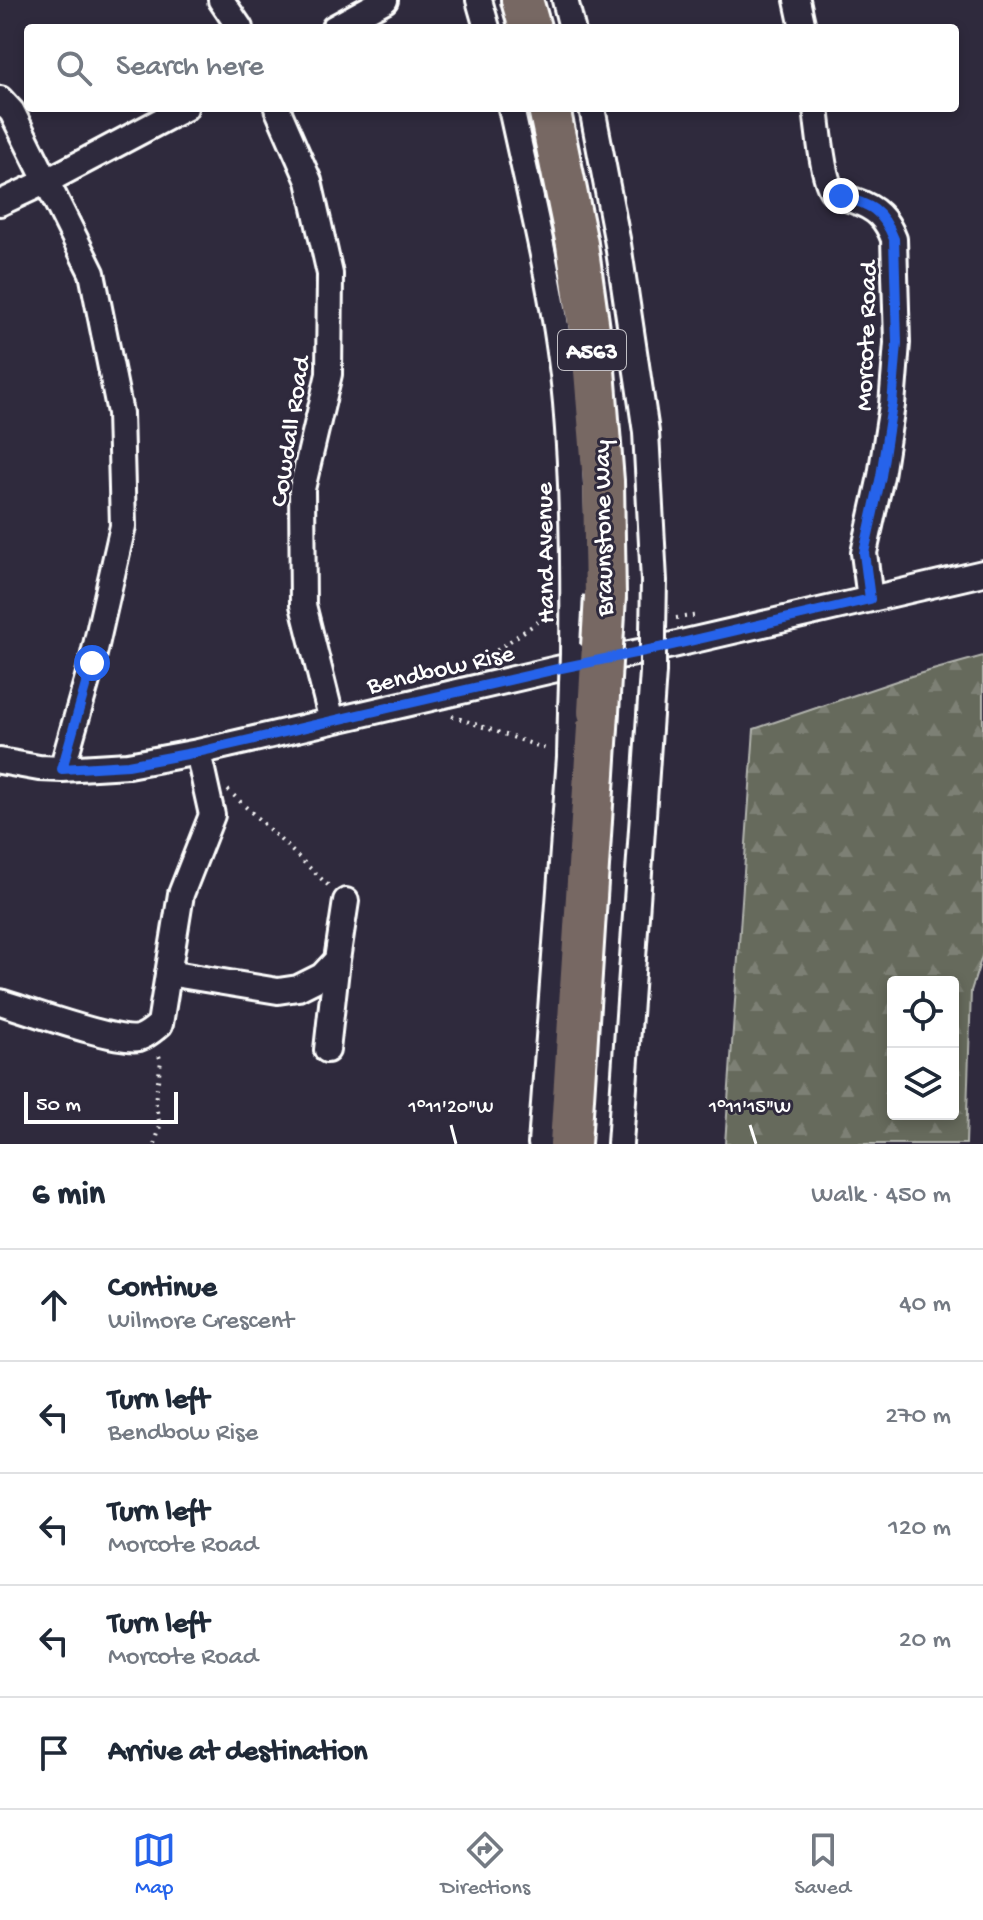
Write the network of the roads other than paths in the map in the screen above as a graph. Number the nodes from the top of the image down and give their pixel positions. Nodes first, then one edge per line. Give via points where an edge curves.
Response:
1 (221, 0) edge
2 (385, 0) edge
3 (479, 0) edge
4 (522, 0) edge
5 (565, 0) edge
6 (797, 0) edge
7 (237, 24) edge
8 (341, 24) edge
9 (486, 24) edge
10 (529, 24) edge
11 (571, 24) edge
12 (802, 24) edge
13 (0, 99) edge
14 (177, 112) edge
15 (279, 112) edge
16 (512, 112) edge
17 (550, 112) edge
18 (593, 112) edge
19 (817, 112) edge
20 (47, 181) junction
21 (0, 203) edge
22 (983, 573) edge
23 (870, 599) junction
24 (585, 712) junction
25 (332, 721) junction
26 (198, 752) junction
27 (0, 761) edge
28 (62, 769) junction
29 (346, 901) road end
30 (337, 960) junction
31 (168, 973) junction
32 (0, 1002) edge
33 (327, 1050) dead end
34 (541, 1144) edge
35 (570, 1144) edge
36 (620, 1144) edge

1 - 7 street
2 - 8 street
3 - 9 street
4 - 10 highway
5 - 11 street
6 - 12 street
13 - 20 street
14 - 20 street
15 - 25 street, Cowdall Road via 309,181 330,274 329,374 302,489 303,605
16 - 24 street, Hand Avenue, bridge via 566,402 573,654
17 - 24 highway, Braunstone Way / A563, bridge via 577,244 603,481 605,596
18 - 36 street, bridge via 646,432 654,581 653,672
19 - 23 street, Morcote Road via 830,189 880,213 894,239 897,343 881,476 864,553
20 - 21 street
20 - 28 street via 92,273 120,413 123,526
22 - 23 street, Bendbow Rise
23 - 25 street, Bendbow Rise
24 - 34 street, Hand Avenue via 570,757
24 - 35 highway, Braunstone Way / A563
25 - 26 street, Bendbow Rise
26 - 28 street, Bendbow Rise via 128,765
26 - 31 street via 212,815 181,894
27 - 28 street, Bendbow Rise
29 - 30 street
30 - 31 street via 322,976 278,991
30 - 33 street
31 - 32 street via 160,1024 137,1039

